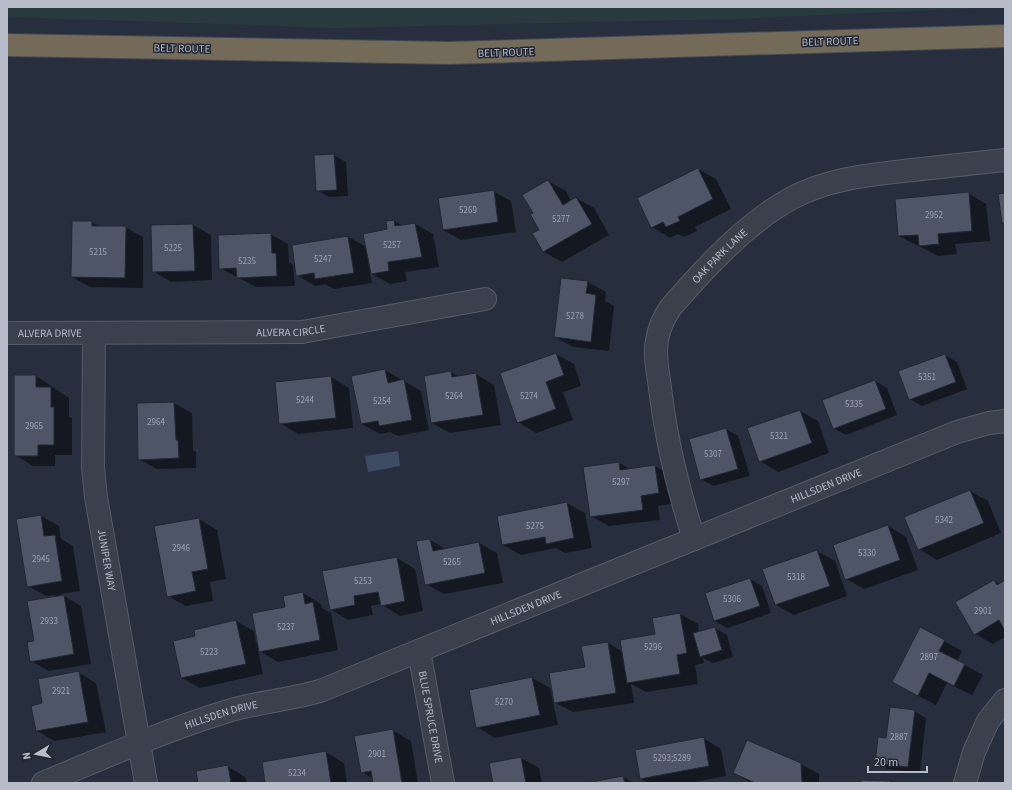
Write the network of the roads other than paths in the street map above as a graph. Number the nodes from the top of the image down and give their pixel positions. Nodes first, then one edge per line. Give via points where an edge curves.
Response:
1 (1005, 36) edge
2 (7, 45) edge
3 (1005, 160) edge
4 (485, 299) dead end
5 (7, 333) edge
6 (94, 334) junction
7 (1005, 421) edge
8 (694, 539) junction
9 (419, 651) junction
10 (1005, 700) edge
11 (139, 743) junction
12 (43, 783) edge
13 (146, 783) edge
14 (443, 783) edge
15 (965, 783) edge

1 - 2 highway, BELT ROUTE via 449,53
3 - 8 street, OAK PARK LANE via 860,176 835,181 792,198 757,221 671,307 660,328 656,357 668,443
4 - 6 street, ALVERA CIRCLE via 302,332
5 - 6 street, ALVERA DRIVE
6 - 11 street, JUNIPER WAY via 93,467 96,497
7 - 8 street, HILLSDEN DRIVE via 957,432
8 - 9 street, HILLSDEN DRIVE
9 - 11 street, HILLSDEN DRIVE via 320,691 226,711
9 - 14 street, BLUE SPRUCE DRIVE
10 - 15 street via 988,721 974,752
11 - 12 street, HILLSDEN DRIVE
11 - 13 street, JUNIPER WAY

